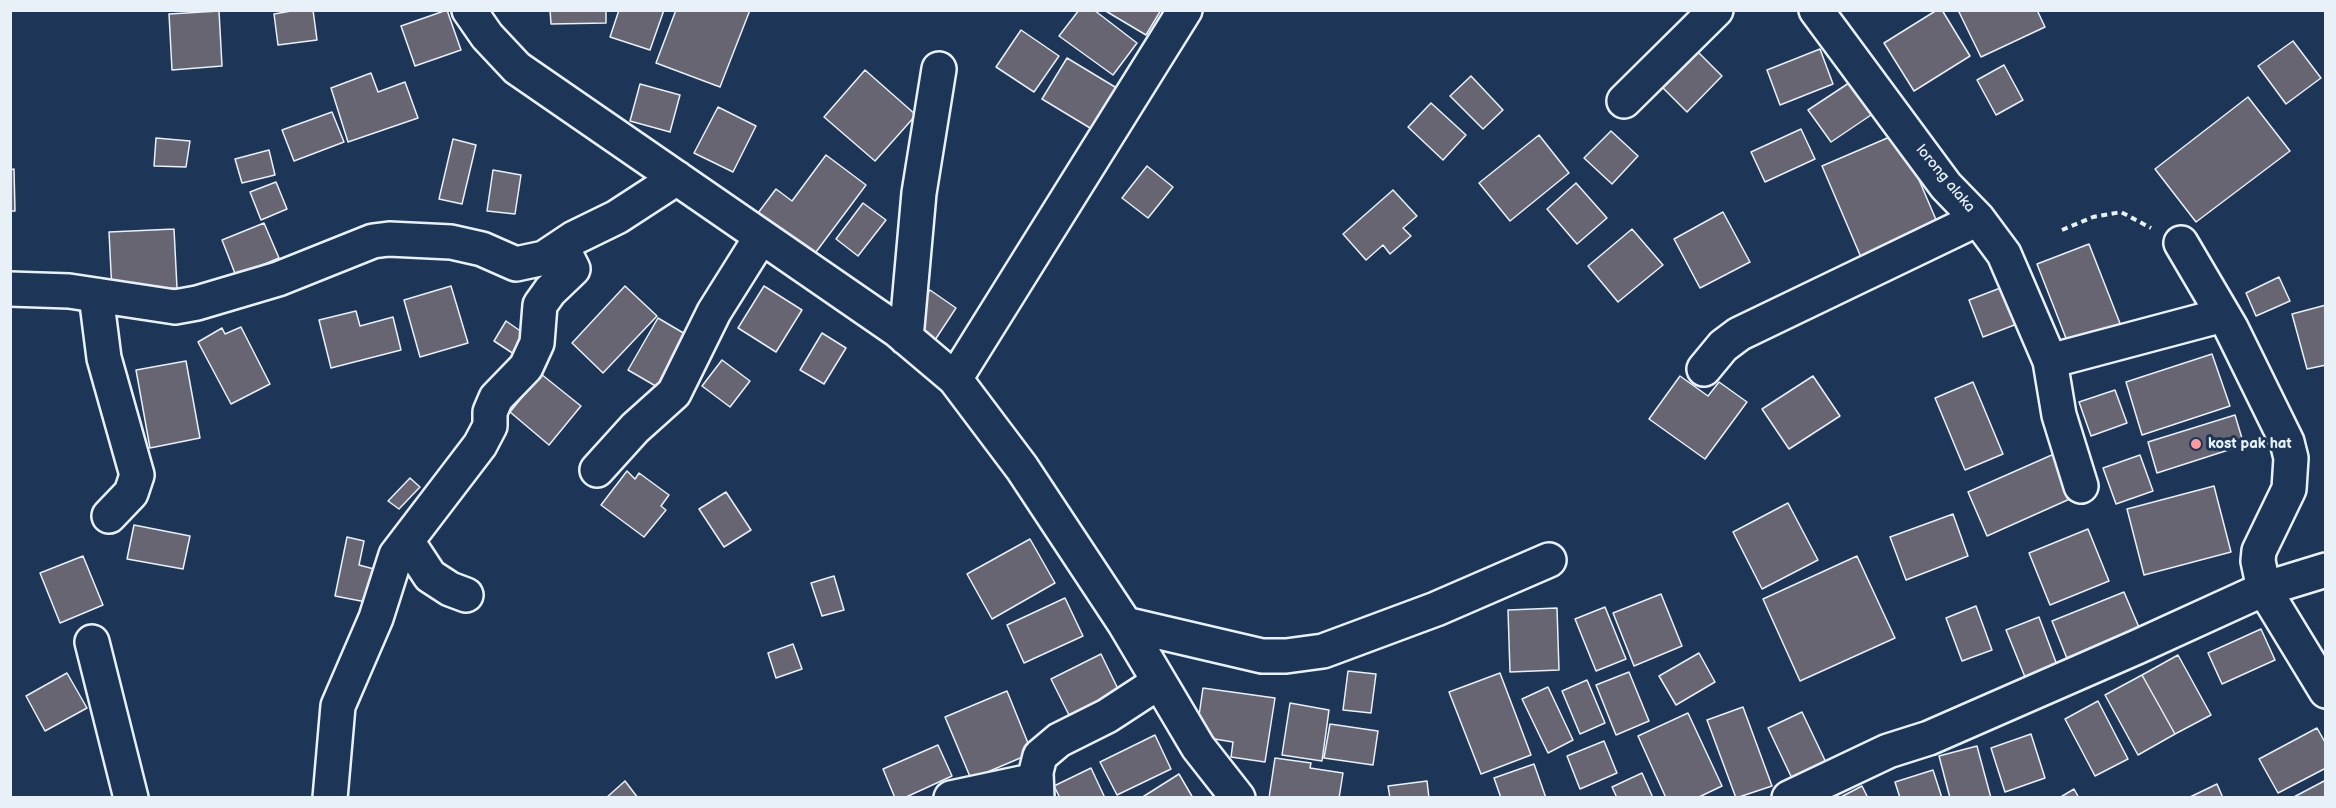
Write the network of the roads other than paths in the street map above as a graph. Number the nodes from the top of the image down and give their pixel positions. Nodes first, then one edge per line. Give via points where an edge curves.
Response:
1 (469, 10) edge
2 (1185, 10) edge
3 (1716, 10) edge
4 (1816, 10) edge
5 (939, 69) dead end
6 (1624, 101) dead end
7 (677, 178) junction
8 (1978, 219) junction
9 (761, 237) junction
10 (2181, 243) road end
11 (562, 247) junction
12 (10, 290) edge
13 (96, 295) junction
14 (2223, 315) junction
15 (906, 338) junction
16 (2050, 361) junction
17 (1704, 369) dead end
18 (955, 380) junction
19 (597, 470) dead end
20 (2081, 486) dead end
21 (109, 516) dead end
22 (407, 541) junction
23 (1549, 560) dead end
24 (2325, 570) edge
25 (2264, 589) junction
26 (466, 595) dead end
27 (1125, 624) junction
28 (92, 642) dead end
29 (1159, 682) junction
30 (2325, 691) edge
31 (1036, 789) edge
32 (131, 798) edge
33 (330, 798) edge
34 (951, 798) edge
35 (1238, 798) edge
36 (1789, 798) edge

1 - 7 street via 517,68
2 - 18 street
3 - 6 street
4 - 8 street, lorong alaka via 1946,186
5 - 15 street via 920,193
7 - 9 street
7 - 11 street via 618,217
8 - 16 street, lorong alaka via 2004,254
8 - 17 street via 1739,334
9 - 15 street
9 - 19 street via 714,312 674,393
10 - 14 street
11 - 13 street via 544,258 516,264 482,249 451,242 389,239 373,241 278,279 197,303 175,307
11 - 22 street via 573,269 540,305 537,343 526,367 496,398 490,426 480,445
12 - 13 street
13 - 21 street via 104,358 137,475 131,493
14 - 16 street
14 - 25 street via 2287,442 2291,458 2289,489 2259,551
15 - 18 street
16 - 20 street, lorong alaka via 2059,415
18 - 27 street via 1022,468
22 - 26 street via 430,576
22 - 33 street via 396,555 376,618 338,706
23 - 27 street via 1436,609 1323,651 1262,656
24 - 25 street
25 - 30 street
25 - 36 street via 1929,738 1888,751
27 - 29 street
28 - 32 street
29 - 31 street via 1107,716 1059,740 1040,756
29 - 35 street via 1198,747
31 - 34 street

